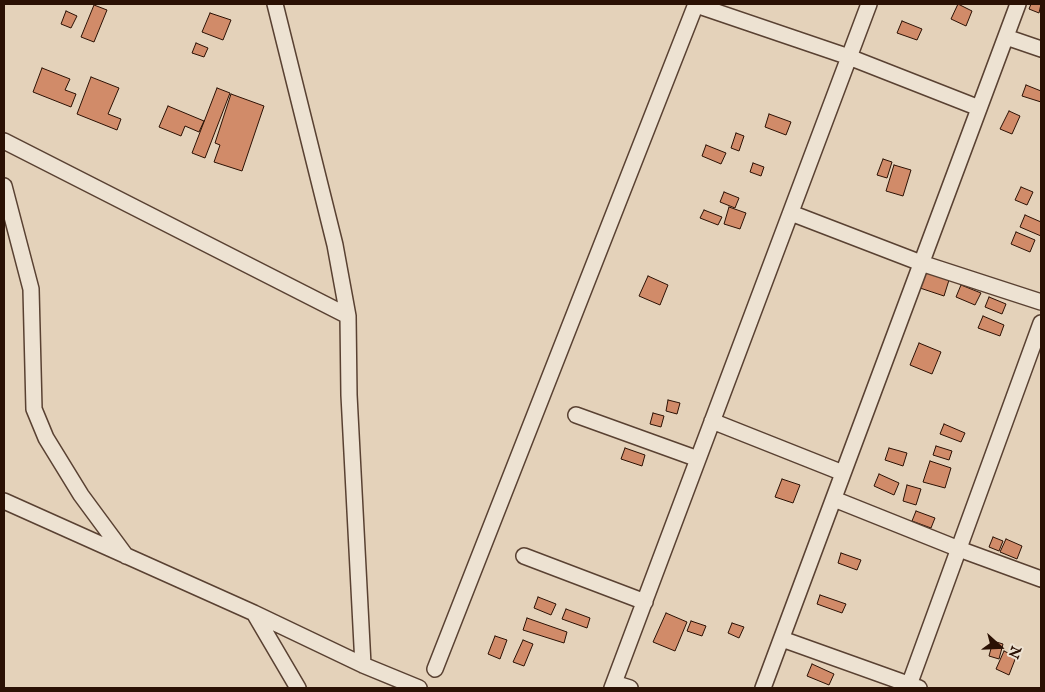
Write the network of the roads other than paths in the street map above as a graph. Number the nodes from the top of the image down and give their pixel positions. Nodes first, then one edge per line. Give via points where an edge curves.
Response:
1 (275, 4) edge
2 (696, 4) edge
3 (869, 4) edge
4 (1018, 4) edge
5 (1006, 37) junction
6 (1041, 49) edge
7 (849, 57) junction
8 (979, 108) junction
9 (4, 141) edge
10 (4, 186) edge
11 (790, 213) junction
12 (921, 263) junction
13 (1041, 302) edge
14 (348, 316) junction
15 (1041, 322) edge
16 (576, 415) dead end
17 (712, 421) junction
18 (698, 459) junction
19 (843, 473) junction
20 (834, 499) junction
21 (4, 501) edge
22 (959, 548) junction
23 (524, 556) dead end
24 (127, 557) junction
25 (1041, 579) edge
26 (645, 602) junction
27 (254, 613) junction
28 (782, 639) junction
29 (363, 664) junction
30 (435, 669) dead end
31 (613, 686) edge
32 (912, 687) edge
33 (298, 688) edge
34 (419, 688) edge
35 (630, 688) edge
36 (763, 688) edge

1 - 14 street via 335,246
2 - 7 street
2 - 30 street
3 - 7 street
4 - 5 street
5 - 6 street
5 - 8 street
7 - 8 street
7 - 11 street
8 - 12 street
9 - 14 street
10 - 24 street via 31,289 34,409 46,438 81,495
11 - 12 street
11 - 17 street
12 - 13 street
12 - 19 street
14 - 29 street
15 - 22 street
16 - 18 street
17 - 18 street
17 - 19 street
18 - 26 street
19 - 20 street
20 - 22 street
20 - 28 street
21 - 24 street
22 - 25 street
22 - 32 street
23 - 26 street
24 - 27 street
26 - 31 street
27 - 29 street
27 - 33 street
28 - 32 street
28 - 36 street
29 - 34 street
31 - 35 street

